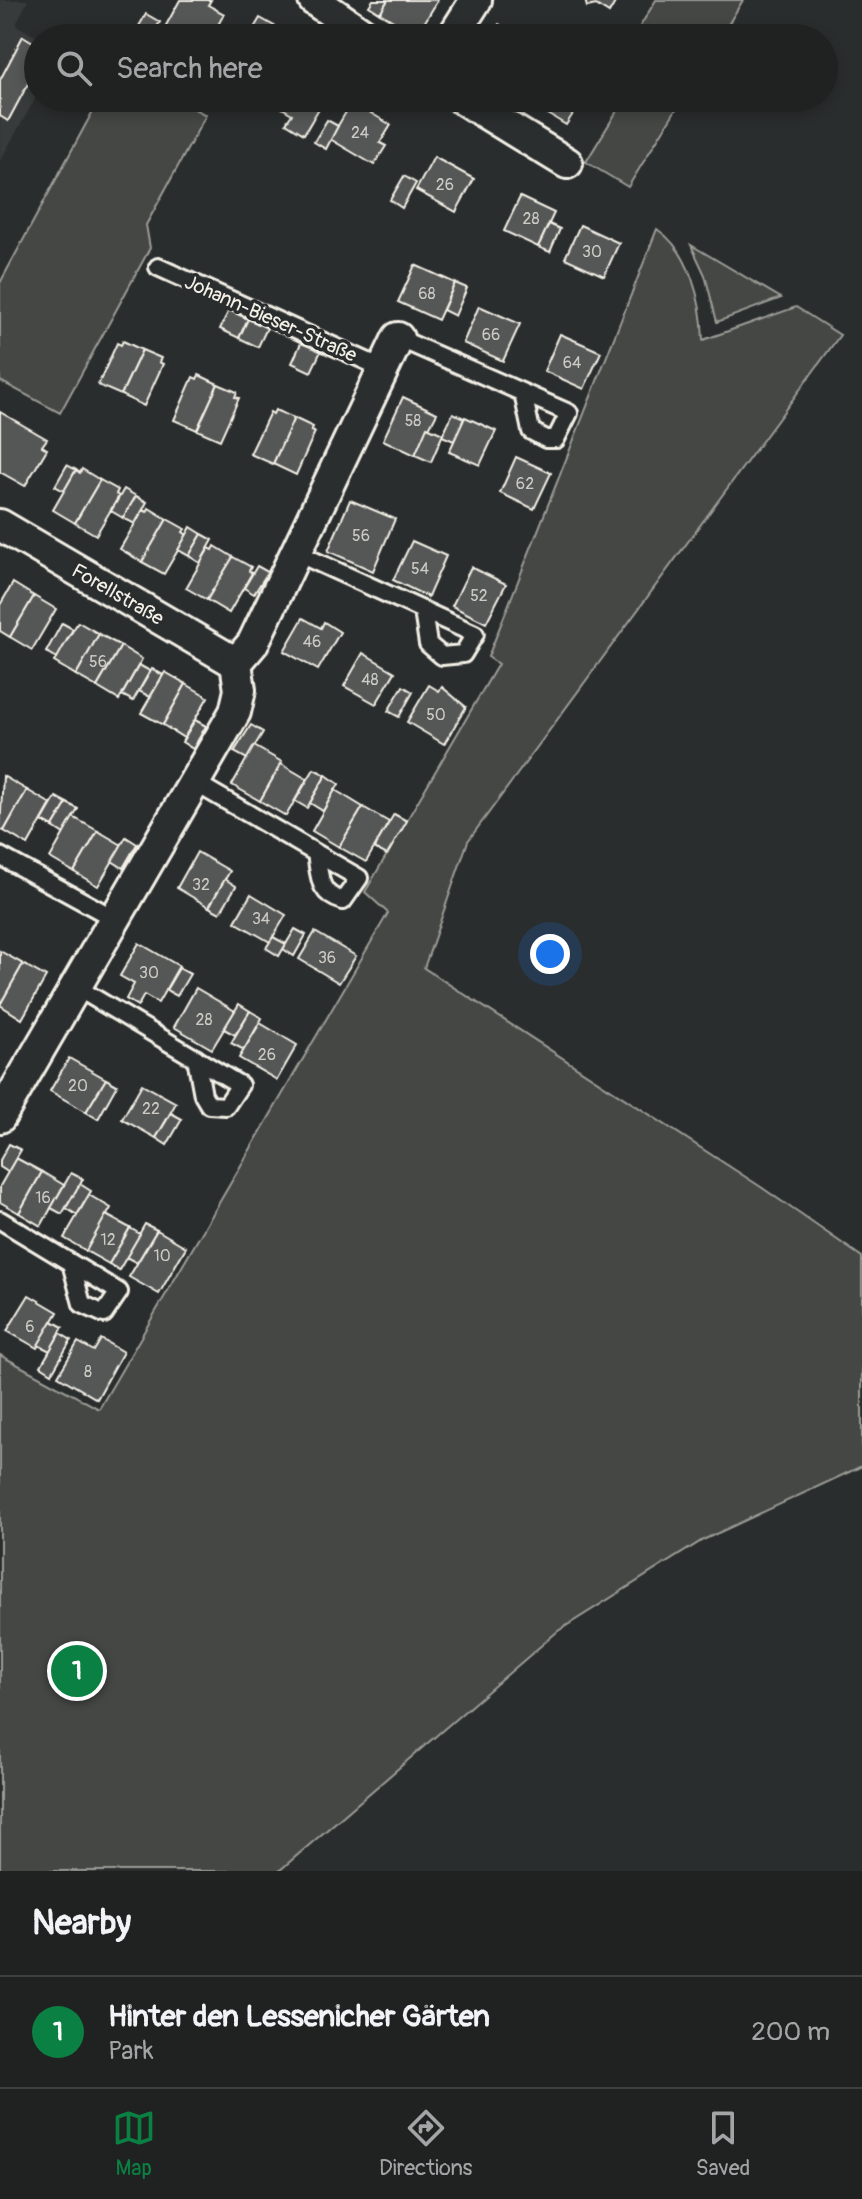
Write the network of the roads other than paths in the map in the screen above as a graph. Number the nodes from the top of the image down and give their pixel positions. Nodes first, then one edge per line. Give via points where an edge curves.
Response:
1 (314, 0) edge
2 (476, 0) edge
3 (349, 24) edge
4 (461, 24) edge
5 (484, 112) edge
6 (567, 163) dead end
7 (158, 267) dead end
8 (398, 338) joint
9 (384, 369) junction
10 (523, 393) dead end
11 (0, 525) edge
12 (297, 553) junction
13 (423, 611) dead end
14 (236, 663) junction
15 (194, 782) junction
16 (316, 853) dead end
17 (0, 856) edge
18 (115, 919) junction
19 (76, 987) junction
20 (196, 1058) dead end
21 (0, 1117) edge
22 (0, 1220) edge
23 (71, 1263) dead end

1 - 3 street
2 - 4 street
5 - 6 street
7 - 9 lane, Johann-Bieser-Straße
8 - 9 street
8 - 10 lane
9 - 12 street
11 - 14 street, Forellstraße
12 - 13 lane
12 - 14 street via 253,643
14 - 15 street via 240,690 235,712
15 - 16 lane
15 - 18 street
17 - 18 lane
18 - 19 street
19 - 20 lane
19 - 21 street
22 - 23 lane

